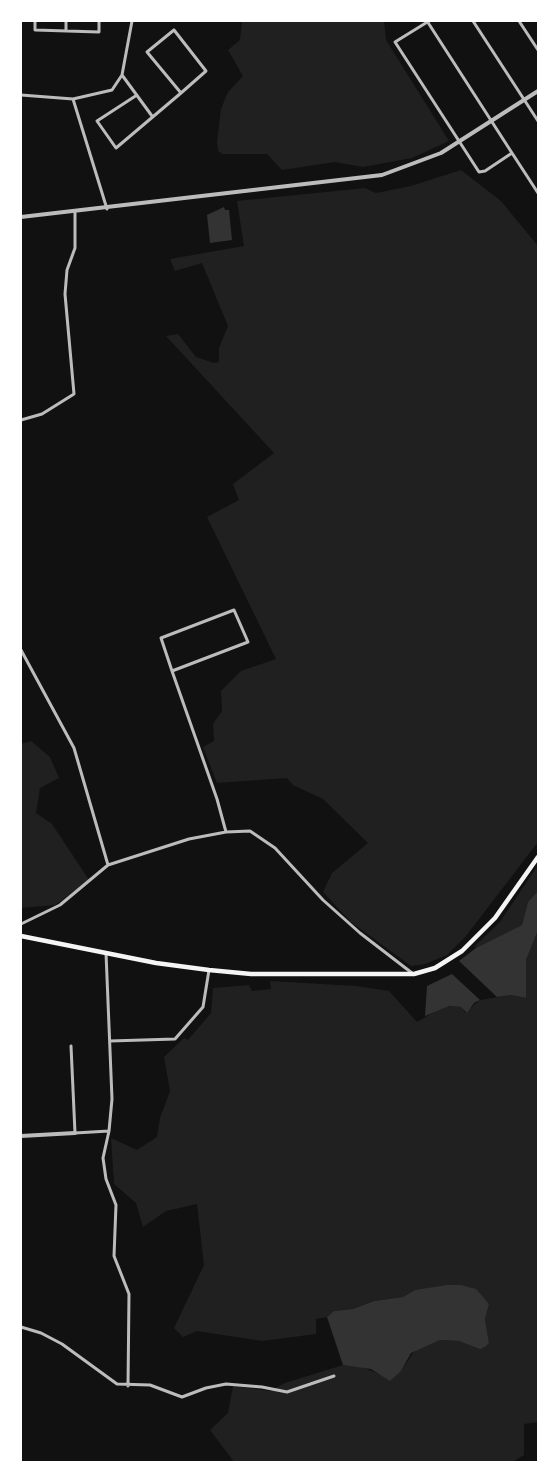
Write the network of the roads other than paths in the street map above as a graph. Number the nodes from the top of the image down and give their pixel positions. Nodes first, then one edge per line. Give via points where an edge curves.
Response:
1 (34, 21) edge
2 (66, 21) edge
3 (99, 21) edge
4 (132, 21) edge
5 (428, 21) edge
6 (473, 21) edge
7 (519, 21) edge
8 (66, 31) junction
9 (538, 50) edge
10 (122, 75) junction
11 (538, 91) edge
12 (181, 93) junction
13 (21, 95) edge
14 (137, 95) junction
15 (73, 99) junction
16 (525, 100) junction
17 (152, 116) junction
18 (492, 120) junction
19 (538, 121) edge
20 (459, 142) junction
21 (512, 153) junction
22 (538, 193) edge
23 (107, 209) junction
24 (75, 213) junction
25 (21, 217) edge
26 (21, 420) edge
27 (21, 650) edge
28 (172, 671) junction
29 (226, 832) junction
30 (538, 857) edge
31 (108, 865) junction
32 (21, 924) edge
33 (21, 936) edge
34 (106, 952) junction
35 (209, 970) junction
36 (414, 974) junction
37 (110, 1041) junction
38 (71, 1046) dead end
39 (109, 1131) junction
40 (75, 1133) junction
41 (21, 1136) edge
42 (21, 1327) edge
43 (334, 1376) dead end
44 (128, 1386) junction

1 - 8 street via 35,30
2 - 8 street
3 - 8 street via 99,32
4 - 10 street
5 - 18 street
5 - 20 street via 395,42
6 - 16 street
7 - 9 street
10 - 14 street
10 - 15 street via 106,93
11 - 16 street
12 - 12 street via 206,71 174,30 147,52
12 - 17 street
13 - 15 street
14 - 17 street
14 - 17 street via 98,122 116,148
15 - 23 street
16 - 18 street
16 - 19 street
18 - 20 street
18 - 21 street
20 - 21 street via 478,172
20 - 23 street via 422,162 376,176
21 - 22 street
23 - 24 street
24 - 25 street
24 - 26 street via 75,248 65,294 74,394 42,414
27 - 31 street via 74,748
28 - 28 street via 161,638 234,610 248,642
28 - 29 street
29 - 31 street via 189,839
29 - 36 street via 250,831 263,837 360,933
30 - 36 highway via 495,918 462,951 435,968
31 - 32 street via 60,905
33 - 34 highway
34 - 35 highway
34 - 37 street
35 - 36 highway via 251,974
35 - 37 street via 203,1007 175,1039
37 - 39 street
38 - 40 street
39 - 40 street
39 - 44 street via 103,1158 116,1205 114,1256 129,1294
40 - 41 street
42 - 44 street via 62,1344 117,1384
43 - 44 street via 287,1392 226,1384 182,1397 150,1385

